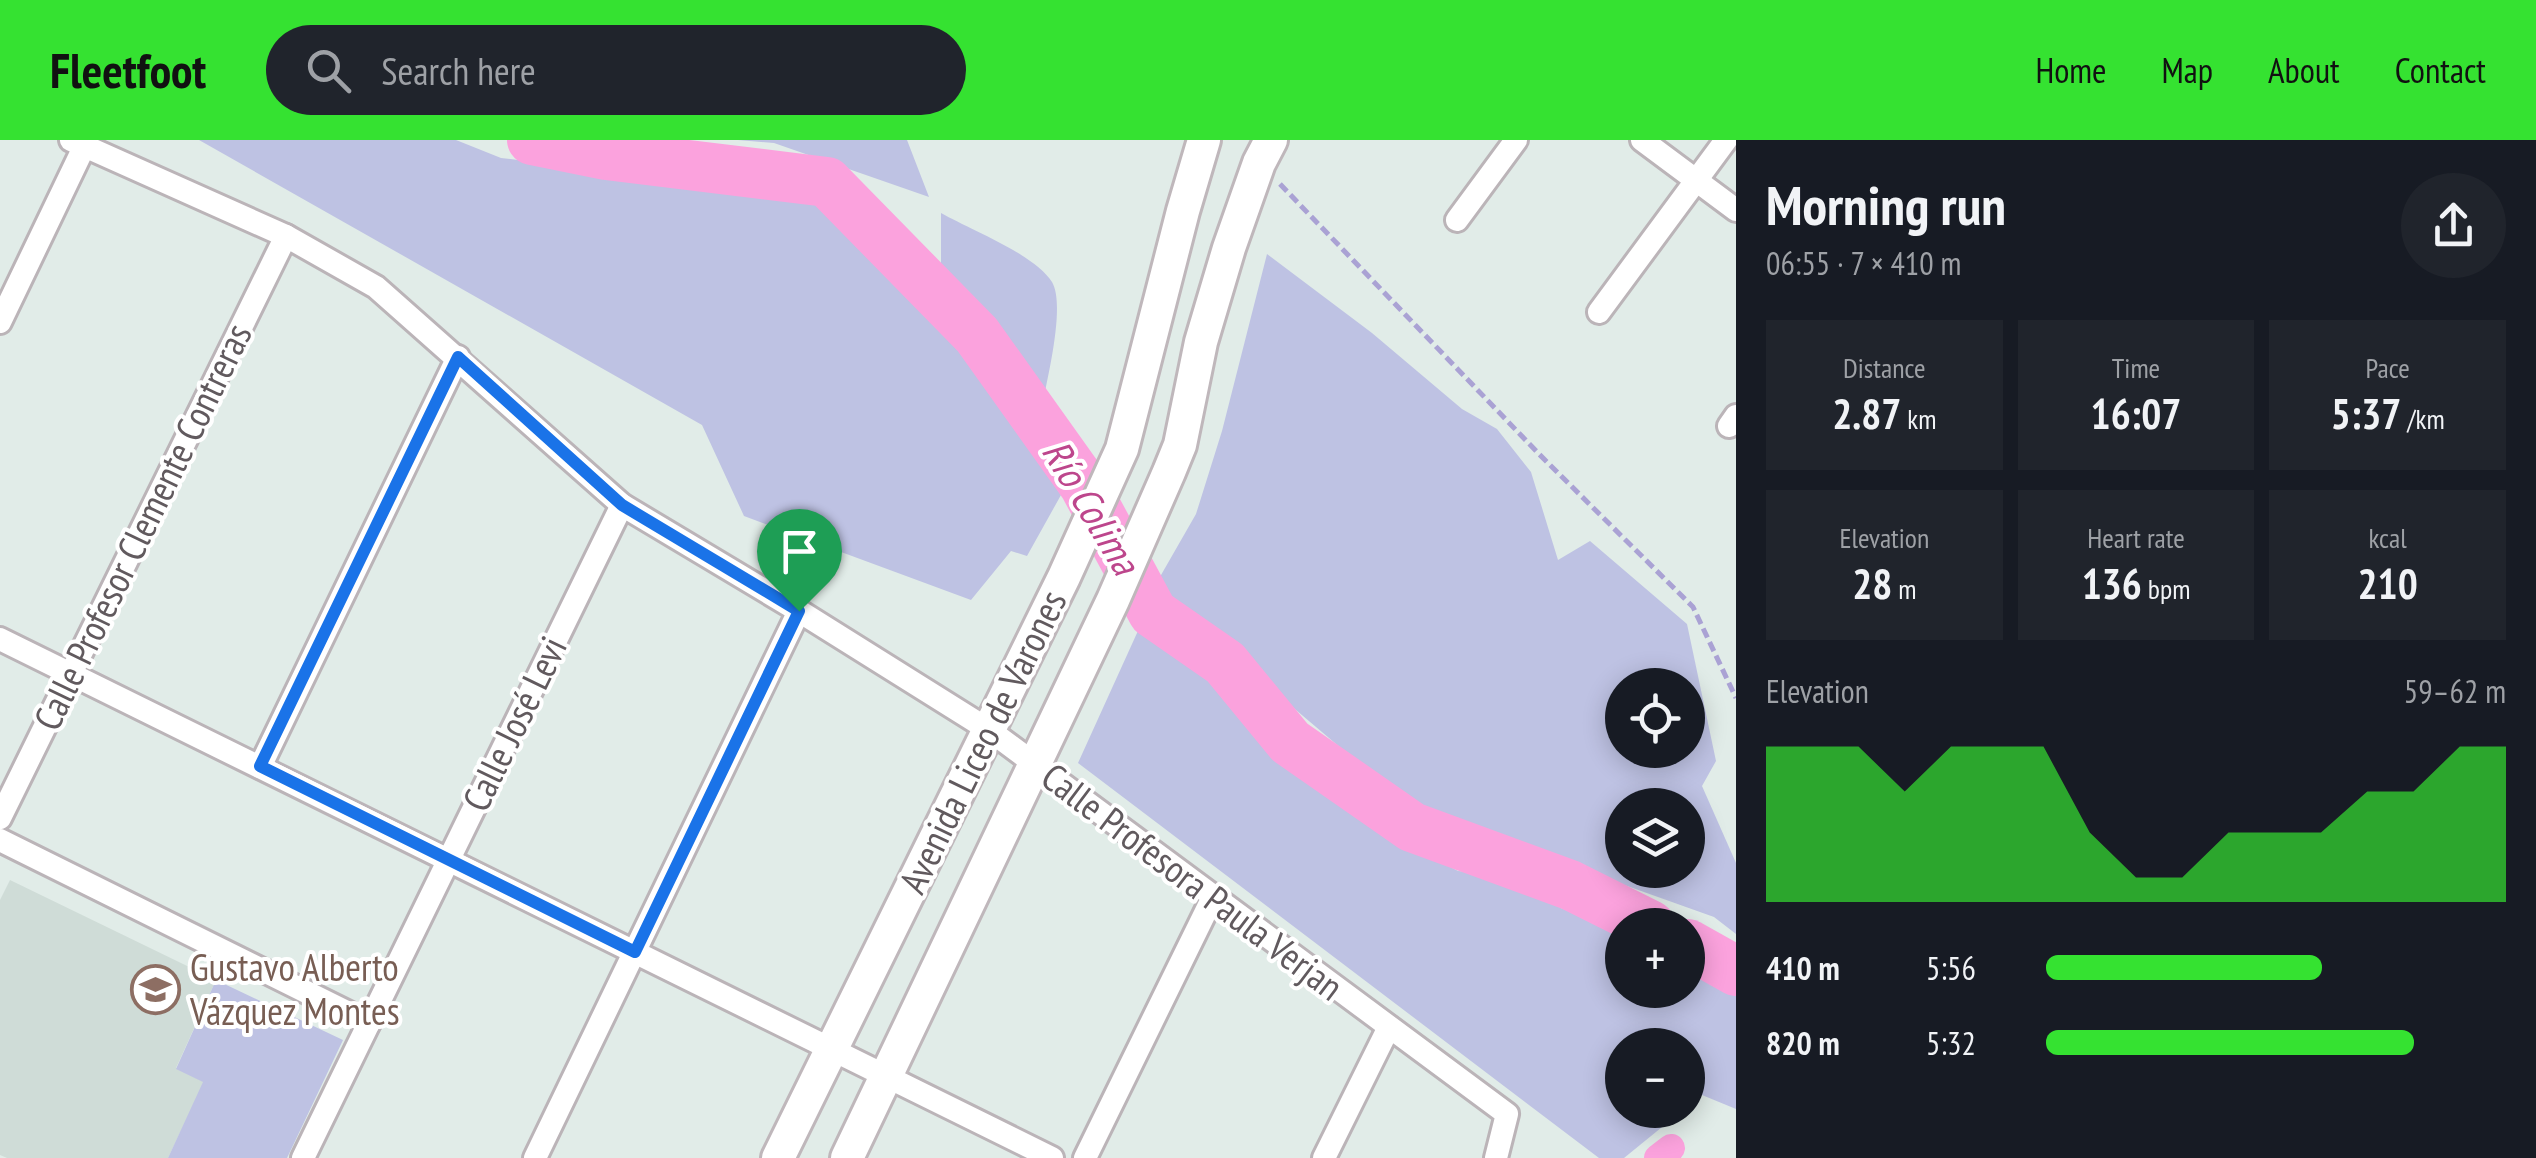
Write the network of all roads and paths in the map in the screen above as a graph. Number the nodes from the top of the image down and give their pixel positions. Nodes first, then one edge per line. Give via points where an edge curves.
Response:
1 (1204, 140) edge
2 (1516, 140) edge
3 (1642, 140) edge
4 (1726, 140) edge
5 (78, 144) edge
6 (1265, 152) edge
7 (1696, 180) junction
8 (1736, 210) edge
9 (1457, 220) dead end
10 (286, 236) junction
11 (1598, 312) dead end
12 (0, 322) edge
13 (458, 357) junction
14 (622, 505) junction
15 (799, 611) junction
16 (0, 639) edge
17 (71, 674) junction
18 (1736, 698) edge
19 (989, 730) junction
20 (1034, 765) junction
21 (260, 766) junction
22 (0, 818) edge
23 (0, 840) edge
24 (449, 860) junction
25 (1214, 896) junction
26 (635, 952) junction
27 (369, 1023) junction
28 (1388, 1028) junction
29 (832, 1049) junction
30 (886, 1076) junction
31 (303, 1158) edge
32 (535, 1158) edge
33 (778, 1158) edge
34 (847, 1158) edge
35 (1052, 1158) edge
36 (1085, 1158) edge
37 (1324, 1158) edge
38 (1496, 1158) edge

1 - 19 street, Avenida Liceo de Varones via 1122,449
2 - 9 street
3 - 7 street
4 - 7 street
5 - 10 street, Calle Profesora Paula Verjan
5 - 12 street
6 - 18 path via 1539,454 1693,607
6 - 20 street, Avenida Liceo de Varones via 1201,342 1180,445
7 - 8 street
7 - 11 street
10 - 13 street, Calle Profesora Paula Verjan via 376,287
10 - 17 street, Calle Profesor Clemente Contreras
13 - 14 street, Calle Profesora Paula Verjan
13 - 21 street
14 - 15 street, Calle Profesora Paula Verjan
14 - 24 street, Calle José Levi
15 - 19 street, Calle Profesora Paula Verjan
15 - 26 street
16 - 17 street
17 - 21 street
17 - 22 street, Calle Profesor Clemente Contreras
19 - 20 street, Calle Profesora Paula Verjan
19 - 29 street, Avenida Liceo de Varones
20 - 25 street, Calle Profesora Paula Verjan
20 - 30 street, Avenida Liceo de Varones
21 - 24 street
23 - 27 street
24 - 26 street
24 - 27 street, Calle José Levi
25 - 28 street, Calle Profesora Paula Verjan
25 - 36 street
26 - 29 street
26 - 32 street
27 - 31 street, Calle José Levi
28 - 37 street
28 - 38 street, Calle Profesora Paula Verjan via 1507,1114
29 - 30 street
29 - 33 street, Avenida Liceo de Varones
30 - 34 street, Avenida Liceo de Varones
30 - 35 street

